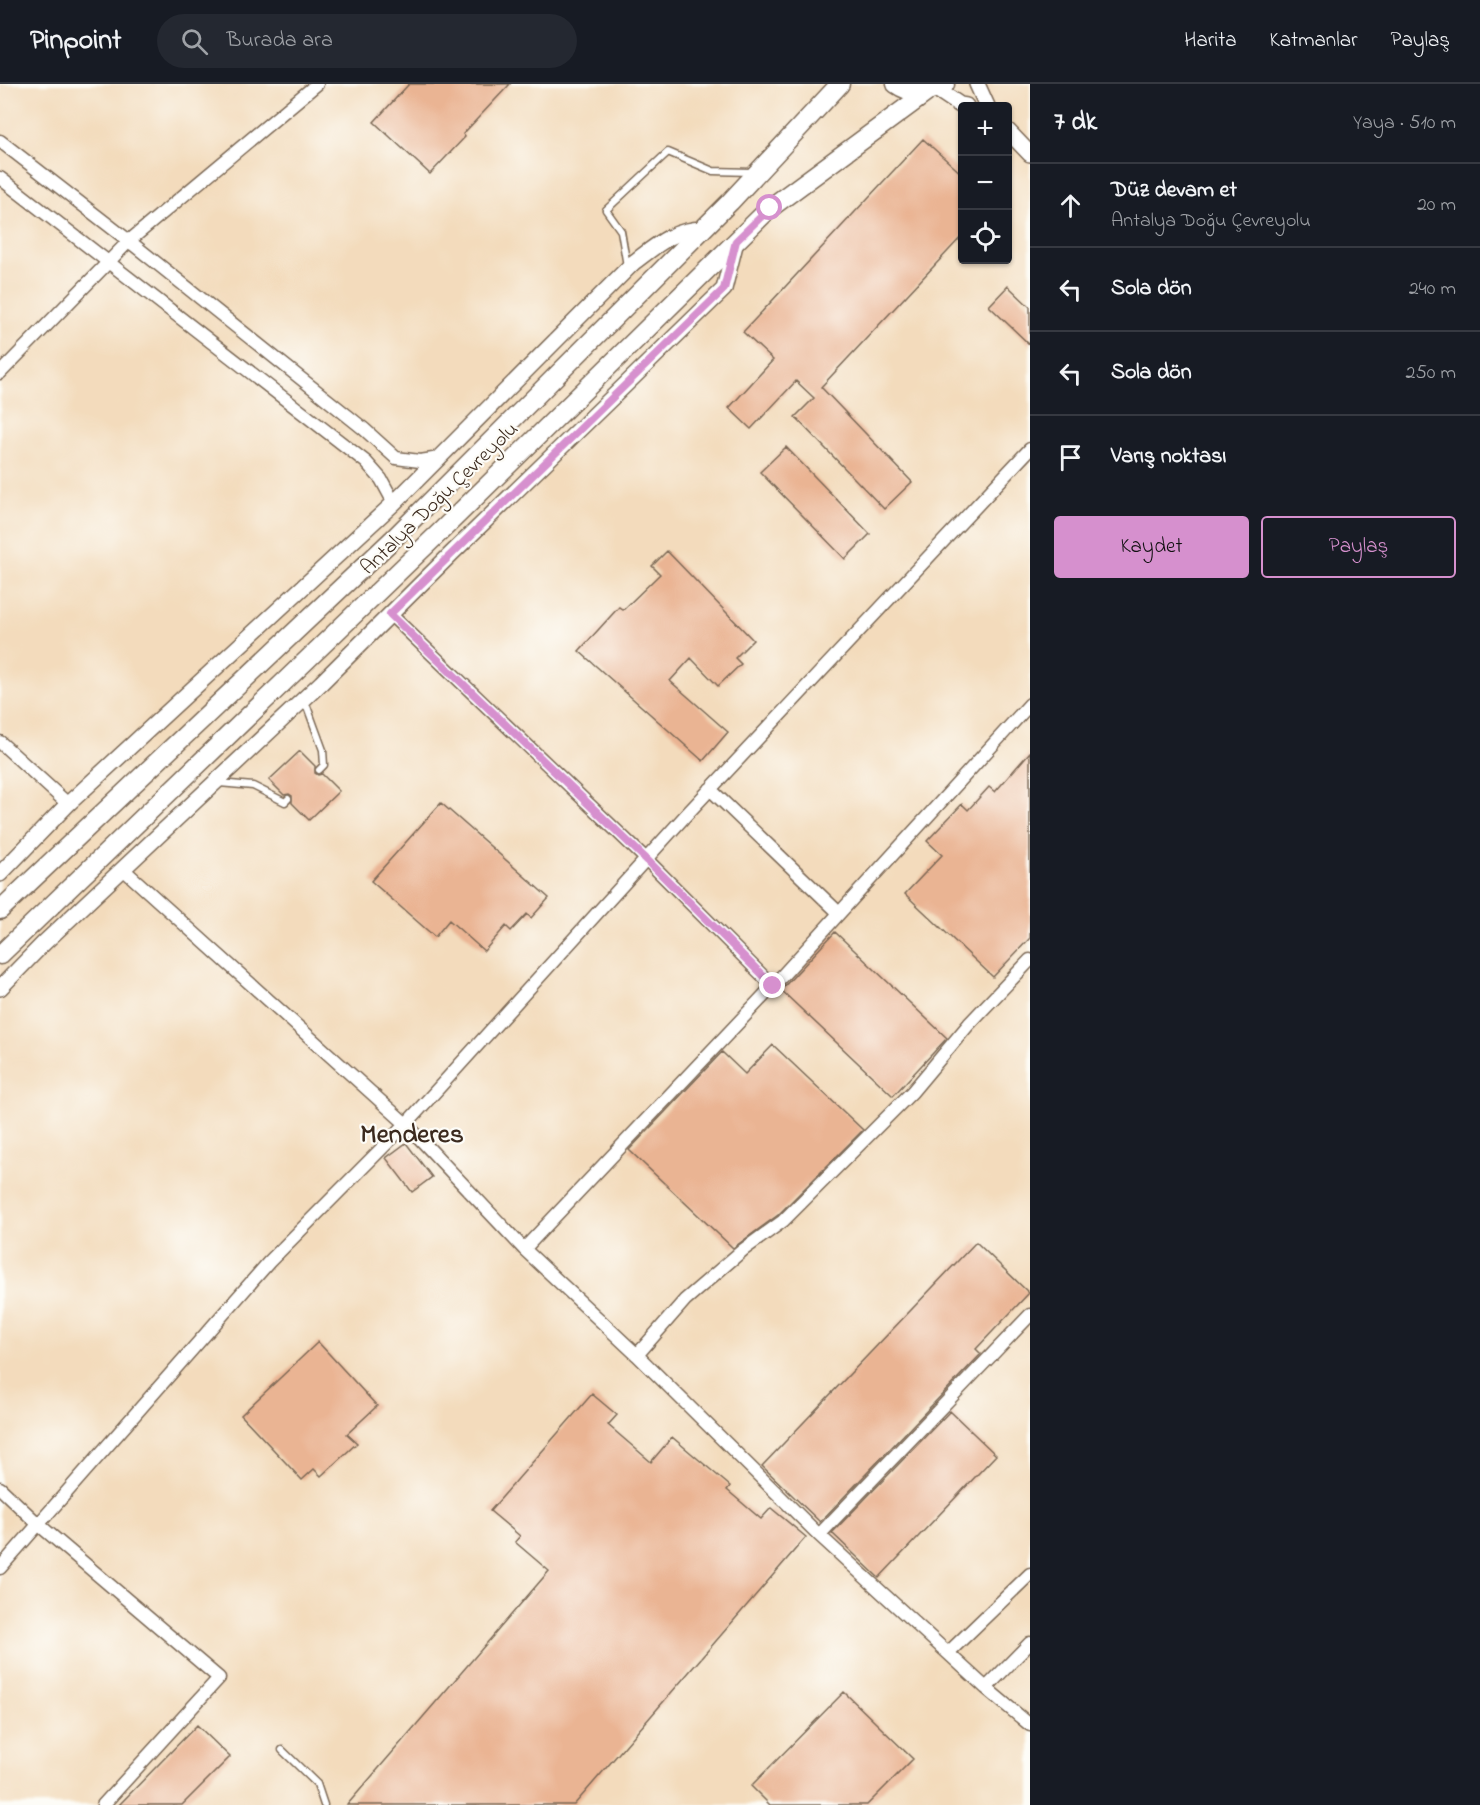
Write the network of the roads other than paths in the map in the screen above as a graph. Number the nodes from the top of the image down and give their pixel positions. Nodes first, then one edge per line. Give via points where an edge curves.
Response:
1 (317, 84) edge
2 (840, 84) edge
3 (896, 84) edge
4 (977, 84) edge
5 (935, 89) edge
6 (985, 102) edge
7 (958, 104) edge
8 (1012, 135) edge
9 (0, 141) edge
10 (1030, 154) edge
11 (758, 172) junction
12 (0, 178) edge
13 (704, 229) junction
14 (129, 241) junction
15 (736, 241) junction
16 (108, 262) junction
17 (627, 269) junction
18 (0, 372) edge
19 (1030, 449) edge
20 (440, 458) junction
21 (394, 503) junction
22 (390, 614) junction
23 (305, 699) junction
24 (1030, 704) edge
25 (0, 741) edge
26 (319, 770) dead end
27 (215, 782) junction
28 (710, 789) junction
29 (288, 800) dead end
30 (68, 804) junction
31 (646, 859) junction
32 (123, 869) junction
33 (0, 874) edge
34 (0, 910) edge
35 (839, 913) junction
36 (0, 955) edge
37 (1030, 960) edge
38 (773, 986) junction
39 (0, 988) edge
40 (406, 1124) junction
41 (524, 1249) junction
42 (1030, 1315) edge
43 (637, 1355) junction
44 (0, 1488) edge
45 (38, 1524) junction
46 (819, 1535) junction
47 (0, 1568) edge
48 (1030, 1574) edge
49 (1030, 1643) edge
50 (949, 1652) junction
51 (986, 1688) junction
52 (1030, 1725) edge
53 (282, 1750) dead end
54 (103, 1805) edge
55 (324, 1805) edge

1 - 14 street
2 - 11 main road, Antalya Doğu Çevreyolu
3 - 5 main road via 913,91
4 - 6 street
5 - 7 street
5 - 15 main road, Antalya Doğu Çevreyolu via 770,208
8 - 10 street
9 - 14 street
11 - 13 main road, Antalya Doğu Çevreyolu
11 - 17 lane via 713,171 669,152 606,210 621,231
12 - 16 street
13 - 17 street via 668,237
13 - 34 main road, Antalya Doğu Çevreyolu via 392,540
14 - 16 street
14 - 20 street via 396,458
15 - 22 street via 724,289
15 - 36 main road, Antalya Doğu Çevreyolu
16 - 18 street
16 - 21 street via 366,462
17 - 20 street
19 - 28 street
20 - 21 street
21 - 30 street
22 - 23 street
22 - 31 street
23 - 26 lane via 323,750 324,765
23 - 27 street
24 - 35 street
25 - 30 street
27 - 29 lane via 253,786
27 - 32 street
28 - 31 street
28 - 35 street
30 - 33 street
31 - 38 street
31 - 40 street
32 - 39 street
32 - 40 street
35 - 38 street
37 - 43 street via 912,1092 783,1221 685,1300
38 - 41 street
40 - 41 street
40 - 45 street via 269,1262
41 - 43 street
42 - 46 street
43 - 46 street
44 - 45 street
45 - 47 street
45 - 54 street via 219,1678
46 - 50 street
48 - 50 street
49 - 51 street
50 - 51 street
51 - 52 street
53 - 55 lane via 316,1784

